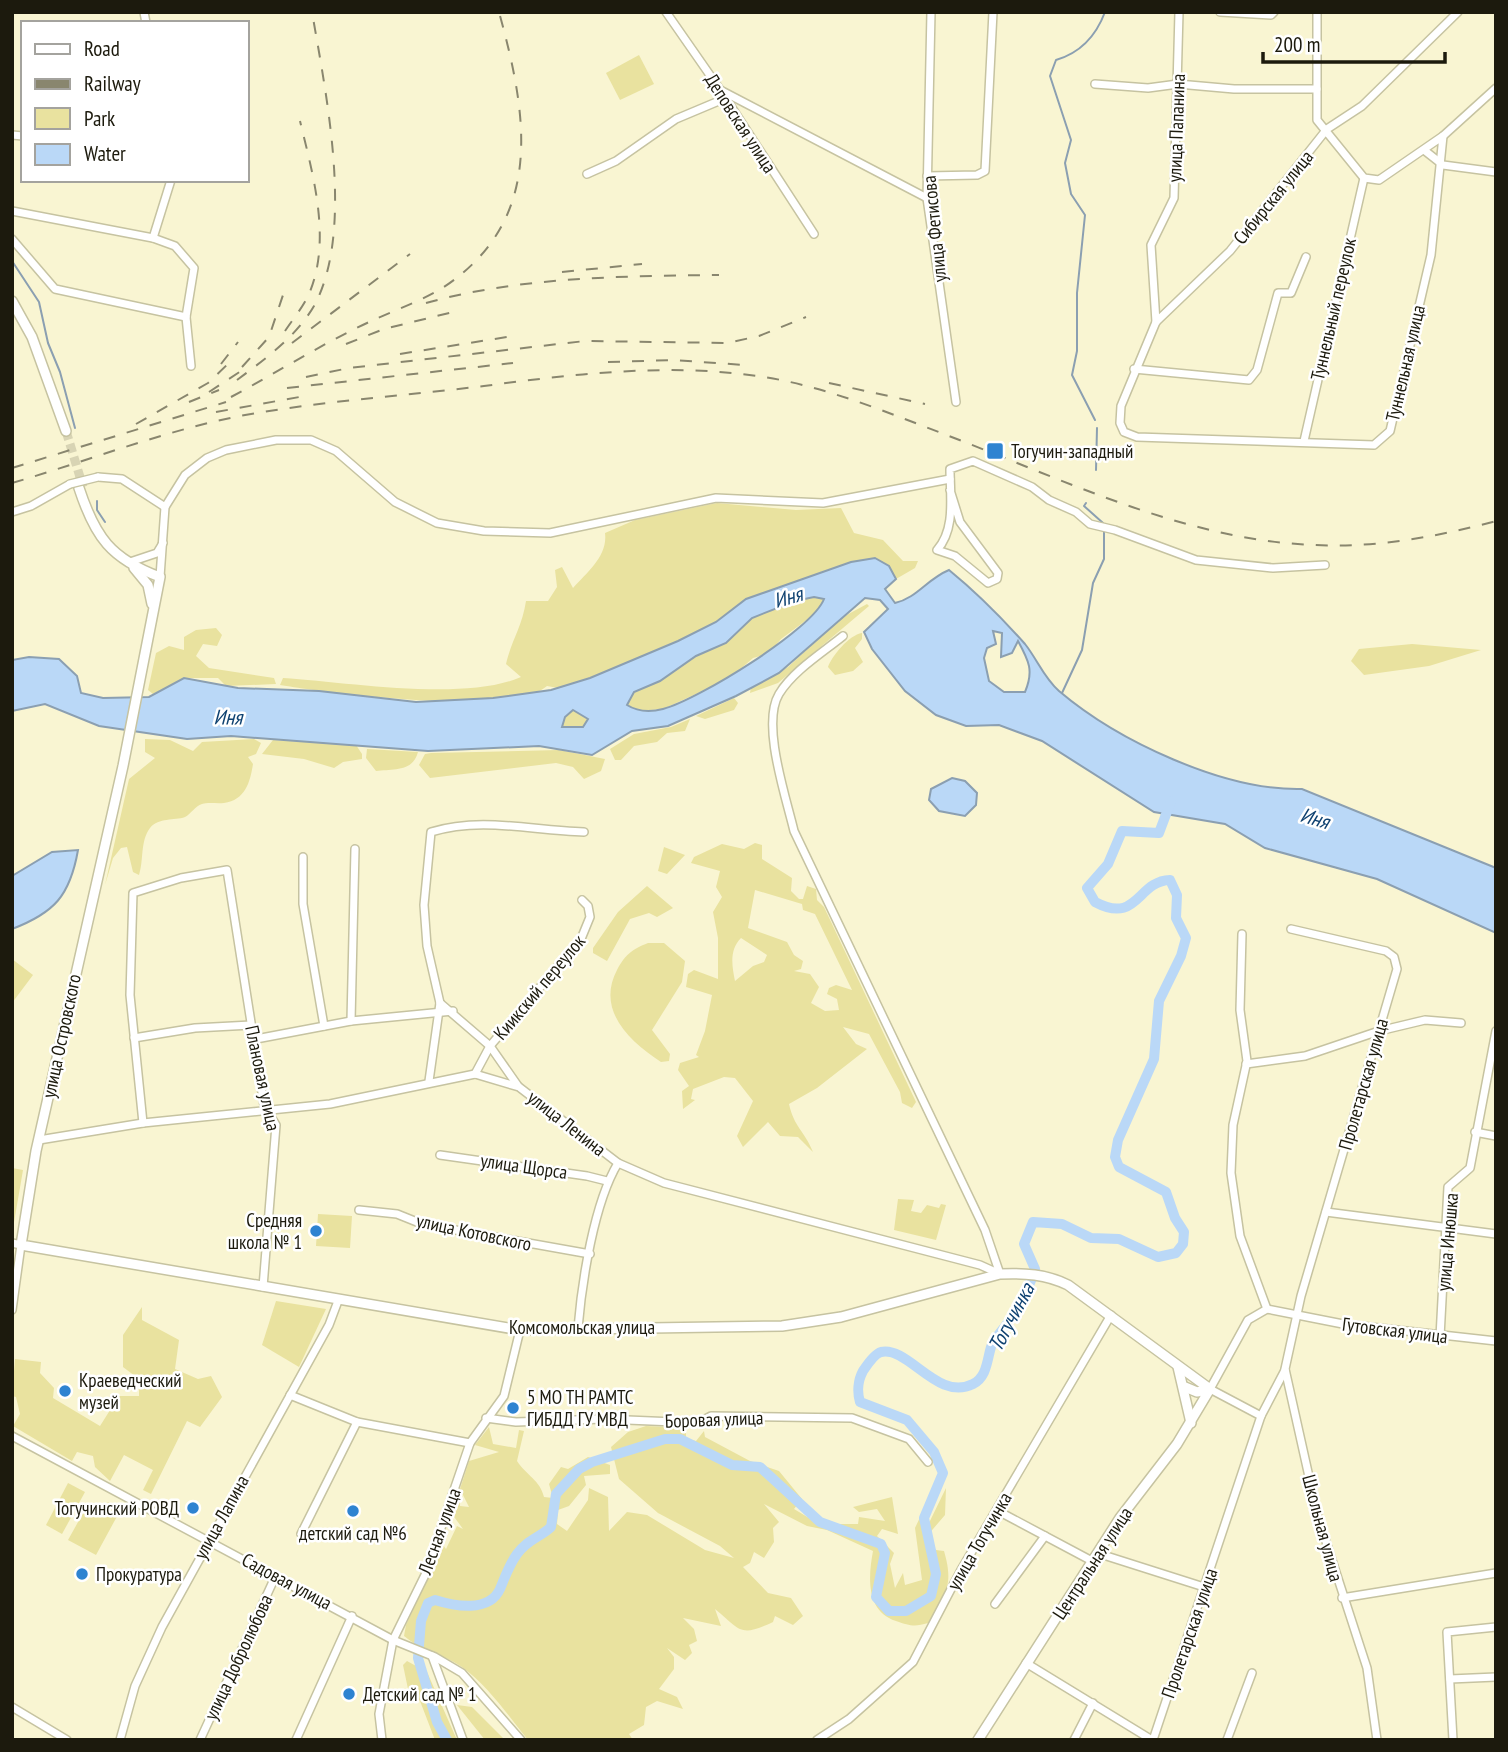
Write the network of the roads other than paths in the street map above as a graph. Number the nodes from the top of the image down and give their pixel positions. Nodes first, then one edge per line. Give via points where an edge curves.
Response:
1 (666, 12) edge
2 (931, 12) edge
3 (993, 12) edge
4 (1179, 12) edge
5 (1220, 12) edge
6 (1274, 12) edge
7 (1317, 12) edge
8 (1458, 12) edge
9 (1095, 84) dead end
10 (1178, 84) junction
11 (1496, 88) edge
12 (1317, 89) junction
13 (724, 94) junction
14 (1327, 129) junction
15 (1443, 136) junction
16 (1424, 150) junction
17 (1443, 165) junction
18 (1496, 172) edge
19 (587, 174) dead end
20 (928, 176) junction
21 (1364, 178) junction
22 (170, 182) edge
23 (927, 198) junction
24 (12, 211) edge
25 (814, 234) dead end
26 (153, 238) junction
27 (12, 239) edge
28 (1306, 257) dead end
29 (12, 301) edge
30 (186, 317) junction
31 (1156, 322) junction
32 (191, 366) dead end
33 (1134, 369) junction
34 (956, 402) dead end
35 (63, 432) tunnel mouth
36 (1137, 437) joint
37 (1304, 441) junction
38 (950, 479) junction
39 (77, 487) junction
40 (950, 489) junction
41 (165, 507) junction
42 (12, 512) edge
43 (165, 539) junction
44 (128, 562) junction
45 (1325, 565) dead end
46 (160, 577) junction
47 (153, 612) junction
48 (843, 636) dead end
49 (584, 832) dead end
50 (355, 849) dead end
51 (303, 857) dead end
52 (582, 900) dead end
53 (1291, 929) dead end
54 (1242, 934) dead end
55 (440, 1003) junction
56 (453, 1011) junction
57 (440, 1013) junction
58 (351, 1021) junction
59 (1461, 1023) dead end
60 (251, 1025) junction
61 (324, 1026) junction
62 (1379, 1031) junction
63 (1496, 1031) edge
64 (134, 1038) junction
65 (256, 1039) junction
66 (490, 1046) junction
67 (1246, 1064) junction
68 (475, 1074) junction
69 (429, 1081) junction
70 (519, 1087) junction
71 (267, 1112) junction
72 (143, 1123) junction
73 (1475, 1132) junction
74 (1496, 1136) edge
75 (39, 1140) junction
76 (440, 1154) dead end
77 (618, 1163) junction
78 (607, 1181) junction
79 (359, 1210) dead end
80 (1325, 1212) junction
81 (1448, 1228) junction
82 (1496, 1234) edge
83 (17, 1244) edge
84 (590, 1254) junction
85 (1000, 1274) junction
86 (263, 1287) junction
87 (338, 1301) junction
88 (1267, 1309) junction
89 (12, 1310) edge
90 (1296, 1313) junction
91 (1111, 1315) junction
92 (578, 1328) junction
93 (520, 1330) junction
94 (1440, 1337) junction
95 (1496, 1341) edge
96 (1178, 1365) junction
97 (1285, 1369) junction
98 (1185, 1387) junction
99 (1210, 1389) junction
100 (290, 1395) junction
101 (1261, 1416) junction
102 (486, 1418) junction
103 (357, 1422) junction
104 (1191, 1423) junction
105 (12, 1436) edge
106 (470, 1443) junction
107 (928, 1462) dead end
108 (998, 1511) junction
109 (301, 1534) dead end
110 (1045, 1536) junction
111 (209, 1539) junction
112 (1095, 1557) junction
113 (1496, 1573) edge
114 (276, 1575) junction
115 (1204, 1587) junction
116 (1342, 1598) junction
117 (995, 1604) dead end
118 (352, 1616) junction
119 (1496, 1627) edge
120 (393, 1640) junction
121 (428, 1654) junction
122 (1026, 1663) junction
123 (1252, 1673) dead end
124 (1496, 1677) edge
125 (1450, 1679) junction
126 (1093, 1703) junction
127 (12, 1707) edge
128 (67, 1740) edge
129 (120, 1740) edge
130 (200, 1740) edge
131 (296, 1740) edge
132 (382, 1740) edge
133 (463, 1740) edge
134 (521, 1740) edge
135 (817, 1740) edge
136 (978, 1740) edge
137 (1074, 1740) edge
138 (1152, 1740) edge
139 (1227, 1740) edge
140 (1377, 1740) edge
141 (1453, 1740) edge

1 - 13 street, Деповская улица
2 - 20 street, улица Фетисова
3 - 20 street via 985,171
4 - 10 street, улица Папанина
5 - 6 street
7 - 12 street
8 - 14 street, Сибирская улица via 1362,106
9 - 10 street via 1147,88
10 - 12 street
10 - 31 street, улица Папанина via 1174,198 1151,245
11 - 15 street
12 - 14 street via 1317,120
13 - 19 street
13 - 23 street
13 - 25 street, Деповская улица
14 - 21 street
14 - 31 street, Сибирская улица via 1230,250
15 - 16 street
15 - 17 street, Туннельная улица
16 - 17 street
16 - 21 street via 1380,180
17 - 18 street
17 - 37 street, Туннельная улица via 1431,255 1390,431 1374,445
20 - 23 street, улица Фетисова
21 - 37 street, Туннельный переулок
22 - 26 street
23 - 34 street, улица Фетисова
24 - 26 street
26 - 30 street via 175,246 194,268
27 - 30 street via 55,289
28 - 33 street via 1295,288 1291,293 1278,293 1257,370 1249,380
29 - 35 main road via 32,337
30 - 32 street
31 - 33 street, Сибирская улица
33 - 36 street, Сибирская улица via 1120,423 1124,432
36 - 37 street, Туннельная улица
38 - 40 street
38 - 41 street via 823,503 716,498 550,533 484,531 437,523 395,502 336,451 311,440 276,440 207,458 185,475
38 - 45 street via 954,466 981,463 1101,527 1196,560 1273,568
39 - 41 street, bridge via 98,477 122,479
39 - 42 street
39 - 44 main road via 97,530 112,552
40 - 40 street via 950,527 937,550 955,556 984,581 993,582 998,573 960,522
41 - 43 street
43 - 44 street via 157,553
43 - 46 street
44 - 46 main road
44 - 47 main road via 148,585
46 - 47 main road, улица Островского
47 - 75 main road, улица Островского
48 - 85 street via 784,688 773,712 794,831 985,1230
49 - 55 street via 454,825 431,832 424,905
50 - 58 street
51 - 61 street via 303,905
52 - 66 street, Киикский переулок via 590,917 581,939
53 - 62 street, Пролетарская улица via 1387,951 1394,957 1397,969
54 - 67 street via 1240,1010
55 - 56 street
55 - 57 street
56 - 57 street
56 - 66 street
57 - 58 street
57 - 69 street
58 - 61 street
59 - 62 street via 1425,1020
60 - 64 street
60 - 64 street, Плановая улица via 227,870 133,893 130,995
60 - 65 street, Плановая улица
61 - 65 street
62 - 67 street via 1305,1056
62 - 80 street, Пролетарская улица
63 - 73 street, улица Инюшка
64 - 72 street
65 - 71 street, Плановая улица
66 - 68 street, Киикский переулок
66 - 70 street
67 - 88 street via 1233,1125 1231,1173 1240,1236
68 - 69 street, улица Ленина
68 - 70 street, улица Ленина
69 - 71 street, улица Ленина via 330,1104
70 - 77 street, улица Ленина
71 - 72 street, улица Ленина
71 - 86 street, Плановая улица via 274,1118 276,1133
72 - 75 street, улица Ленина
73 - 74 street
73 - 81 street, улица Инюшка via 1471,1168 1448,1187
75 - 83 main road, улица Островского
76 - 78 street, улица Щорса
77 - 78 street
77 - 85 street, улица Ленина via 664,1183 815,1220
78 - 84 street
79 - 84 street, улица Котовского
80 - 81 street
80 - 90 street, Пролетарская улица
81 - 82 street
81 - 94 street, улица Инюшка
83 - 86 main road, Комсомольская улица
83 - 89 street, улица Островского
84 - 92 street
85 - 91 main road, Комсомольская улица via 1048,1276
85 - 92 main road, Комсомольская улица via 808,1323
86 - 87 main road, Комсомольская улица
87 - 93 main road, Комсомольская улица
87 - 100 street, улица Лапина
88 - 90 street, Гутовская улица
88 - 99 street via 1248,1320
90 - 94 street, Гутовская улица
90 - 97 street, Школьная улица
91 - 96 main road
91 - 108 street, улица Тогучинка
92 - 93 main road, Комсомольская улица
93 - 102 street, Лесная улица via 504,1396
94 - 95 street, Гутовская улица
96 - 98 main road
96 - 99 main road
97 - 101 street, Пролетарская улица
97 - 116 street, Школьная улица via 1318,1517
98 - 99 main road via 1197,1392
98 - 104 main road
99 - 101 street
99 - 104 main road, Центральная улица
100 - 103 street
100 - 111 street, улица Лапина
101 - 115 street, Пролетарская улица
102 - 106 street, Лесная улица
102 - 107 street, Боровая улица via 698,1423 711,1416 852,1418 909,1439
103 - 106 street
103 - 109 street
104 - 112 main road, Центральная улица
105 - 111 street, Садовая улица
106 - 120 street, Лесная улица via 425,1575
108 - 110 street
108 - 135 street, улица Тогучинка via 913,1662 849,1719
110 - 112 street
110 - 117 street
111 - 114 street, Садовая улица
111 - 129 street, улица Лапина via 140,1674
112 - 115 street
112 - 122 main road, Центральная улица
113 - 116 street
114 - 118 street, Садовая улица
114 - 130 street, улица Добролюбова
115 - 138 street, Пролетарская улица
116 - 140 street, Школьная улица via 1367,1668
118 - 120 street, Садовая улица
118 - 131 street
119 - 125 street via 1447,1632
120 - 121 street, Садовая улица
120 - 132 street, Лесная улица via 379,1714
121 - 133 street
121 - 134 street, Садовая улица via 471,1681
122 - 126 street
122 - 136 main road, Центральная улица
123 - 139 street
124 - 125 street
125 - 141 street
126 - 137 street
126 - 138 street
127 - 128 street

